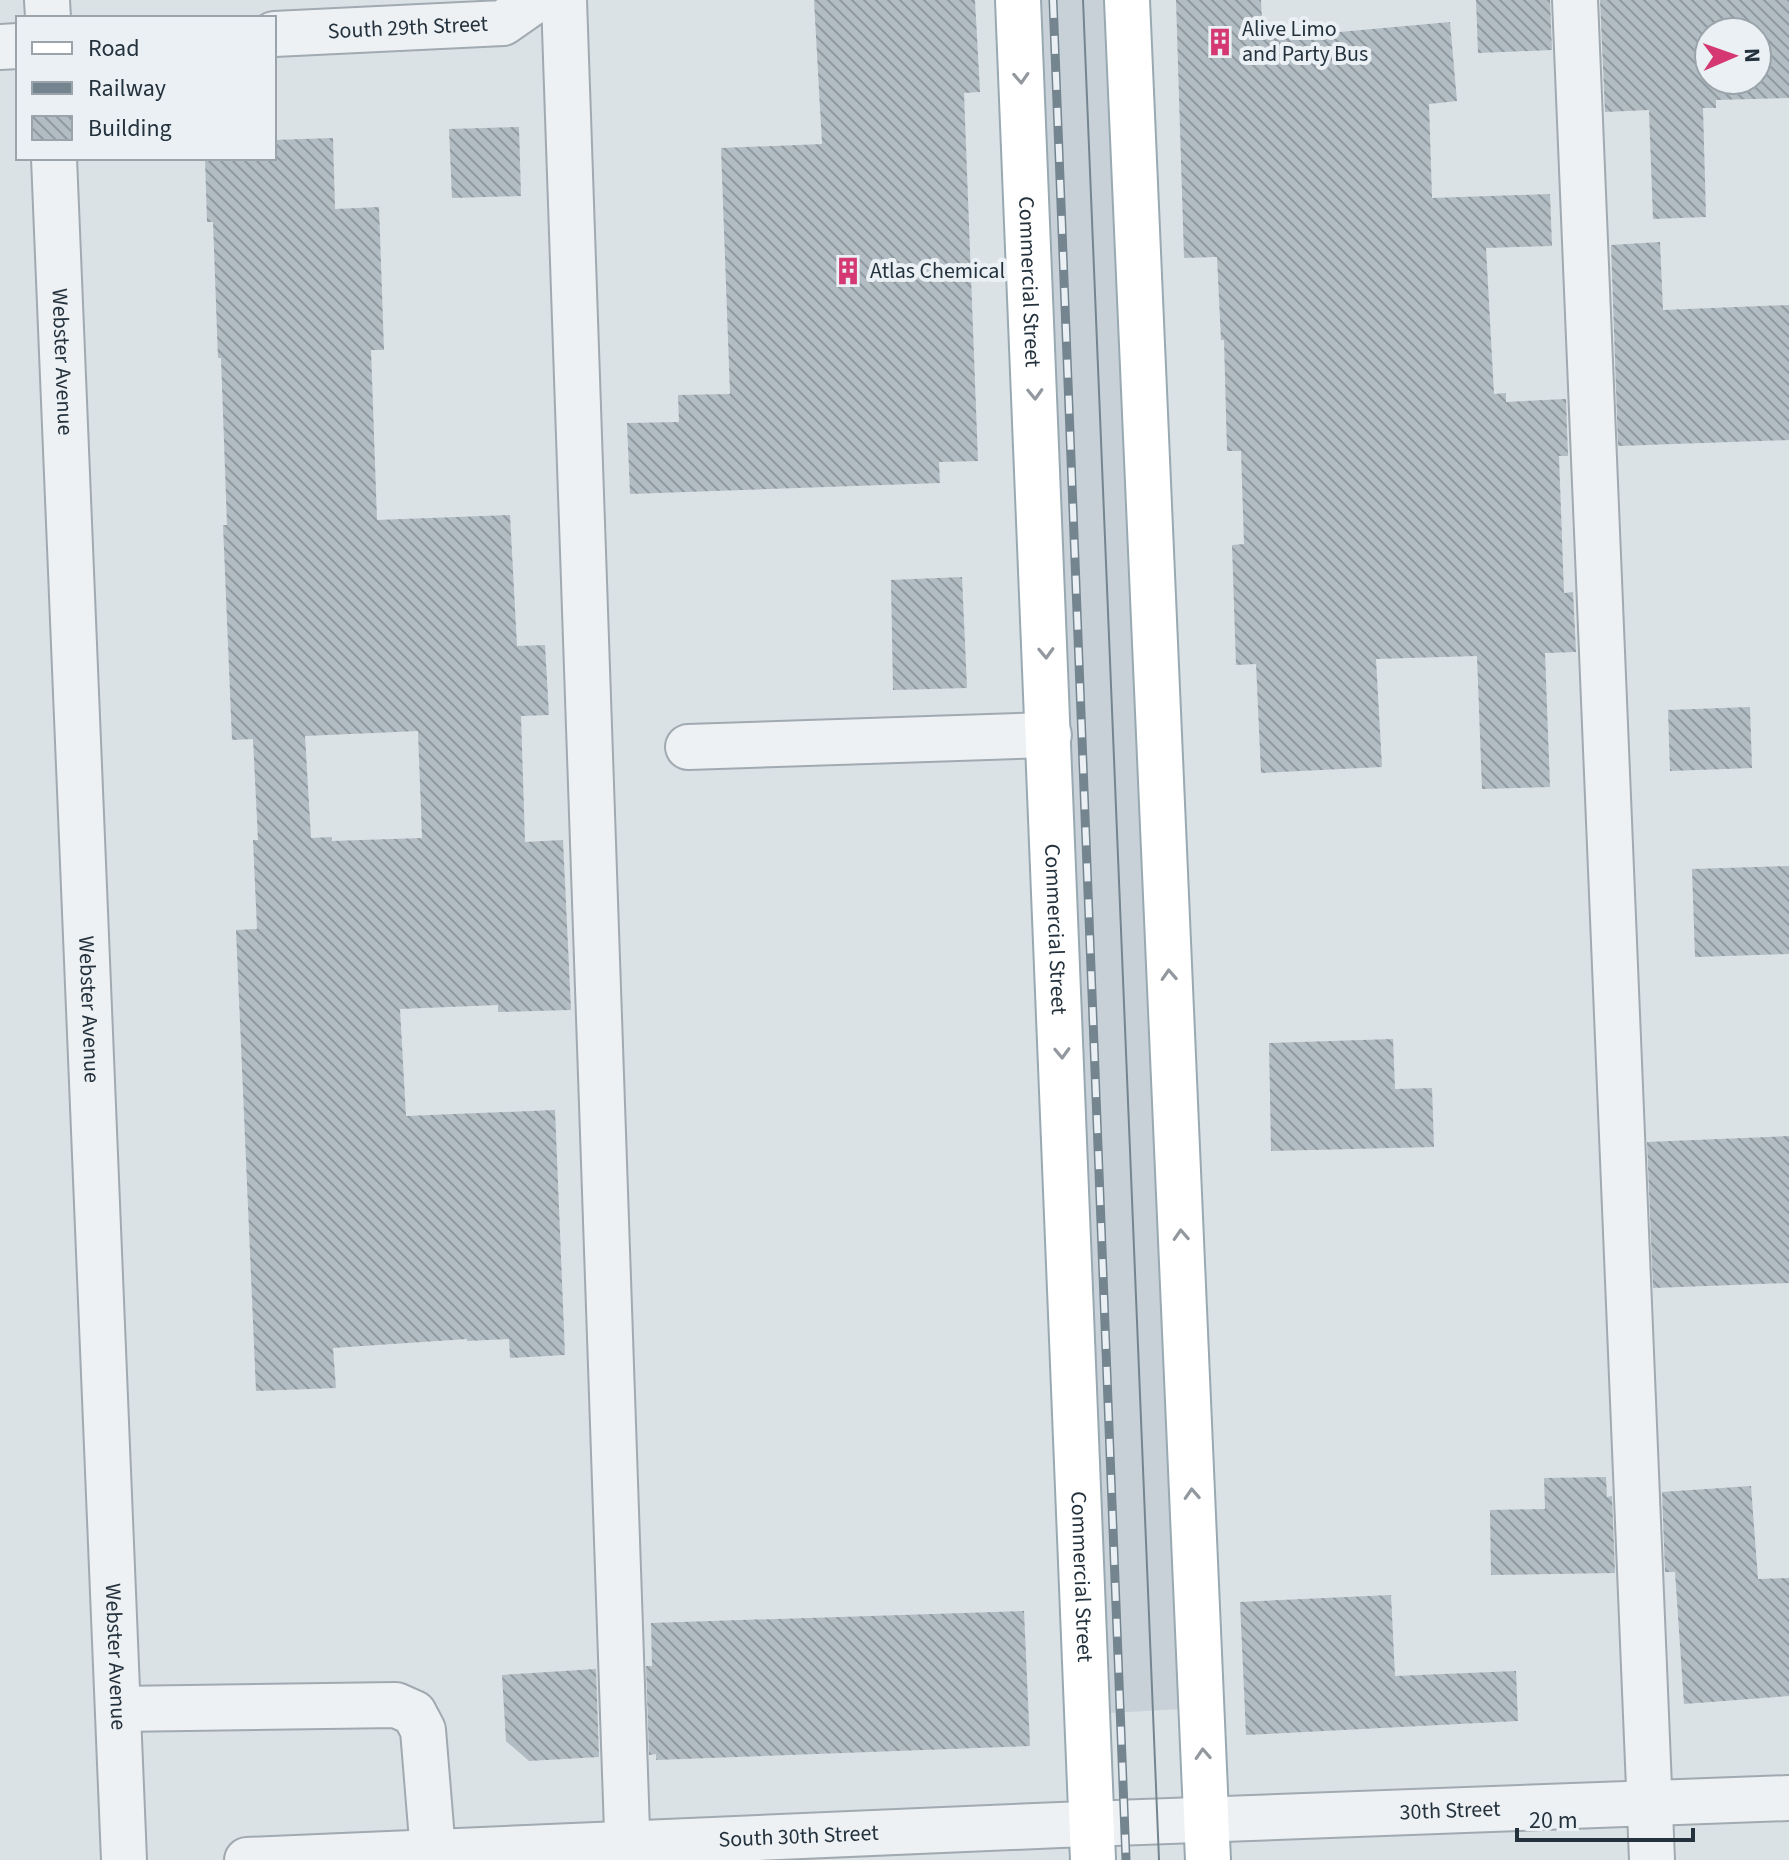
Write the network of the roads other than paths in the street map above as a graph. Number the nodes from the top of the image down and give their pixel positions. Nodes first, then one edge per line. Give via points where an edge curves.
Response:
1 (536, 0) edge
2 (564, 0) edge
3 (1018, 0) edge
4 (1127, 0) edge
5 (1575, 0) edge
6 (276, 34) edge
7 (54, 160) edge
8 (1049, 735) junction
9 (688, 747) dead end
10 (118, 1709) junction
11 (1789, 1798) edge
12 (1650, 1803) junction
13 (1157, 1822) joint
14 (1207, 1840) edge
15 (1093, 1842) edge
16 (433, 1852) junction
17 (628, 1852) edge
18 (124, 1860) edge
19 (247, 1860) edge
20 (1652, 1860) edge

1 - 6 street, South 29th Street via 503,23
2 - 17 street
3 -> 8 main road, Commercial Street
14 -> 4 main road
5 - 12 street
7 - 10 street, Webster Avenue
8 - 9 street
8 -> 15 main road, Commercial Street
10 - 16 street via 396,1705 414,1713 423,1730
10 - 18 street, Webster Avenue
11 - 12 street, 30th Street
12 - 14 street, 30th Street
12 - 20 street
13 - 14 street, 30th Street
13 - 15 street, South 30th Street
15 - 17 street, South 30th Street
16 - 17 street, South 30th Street
16 - 19 street, South 30th Street

